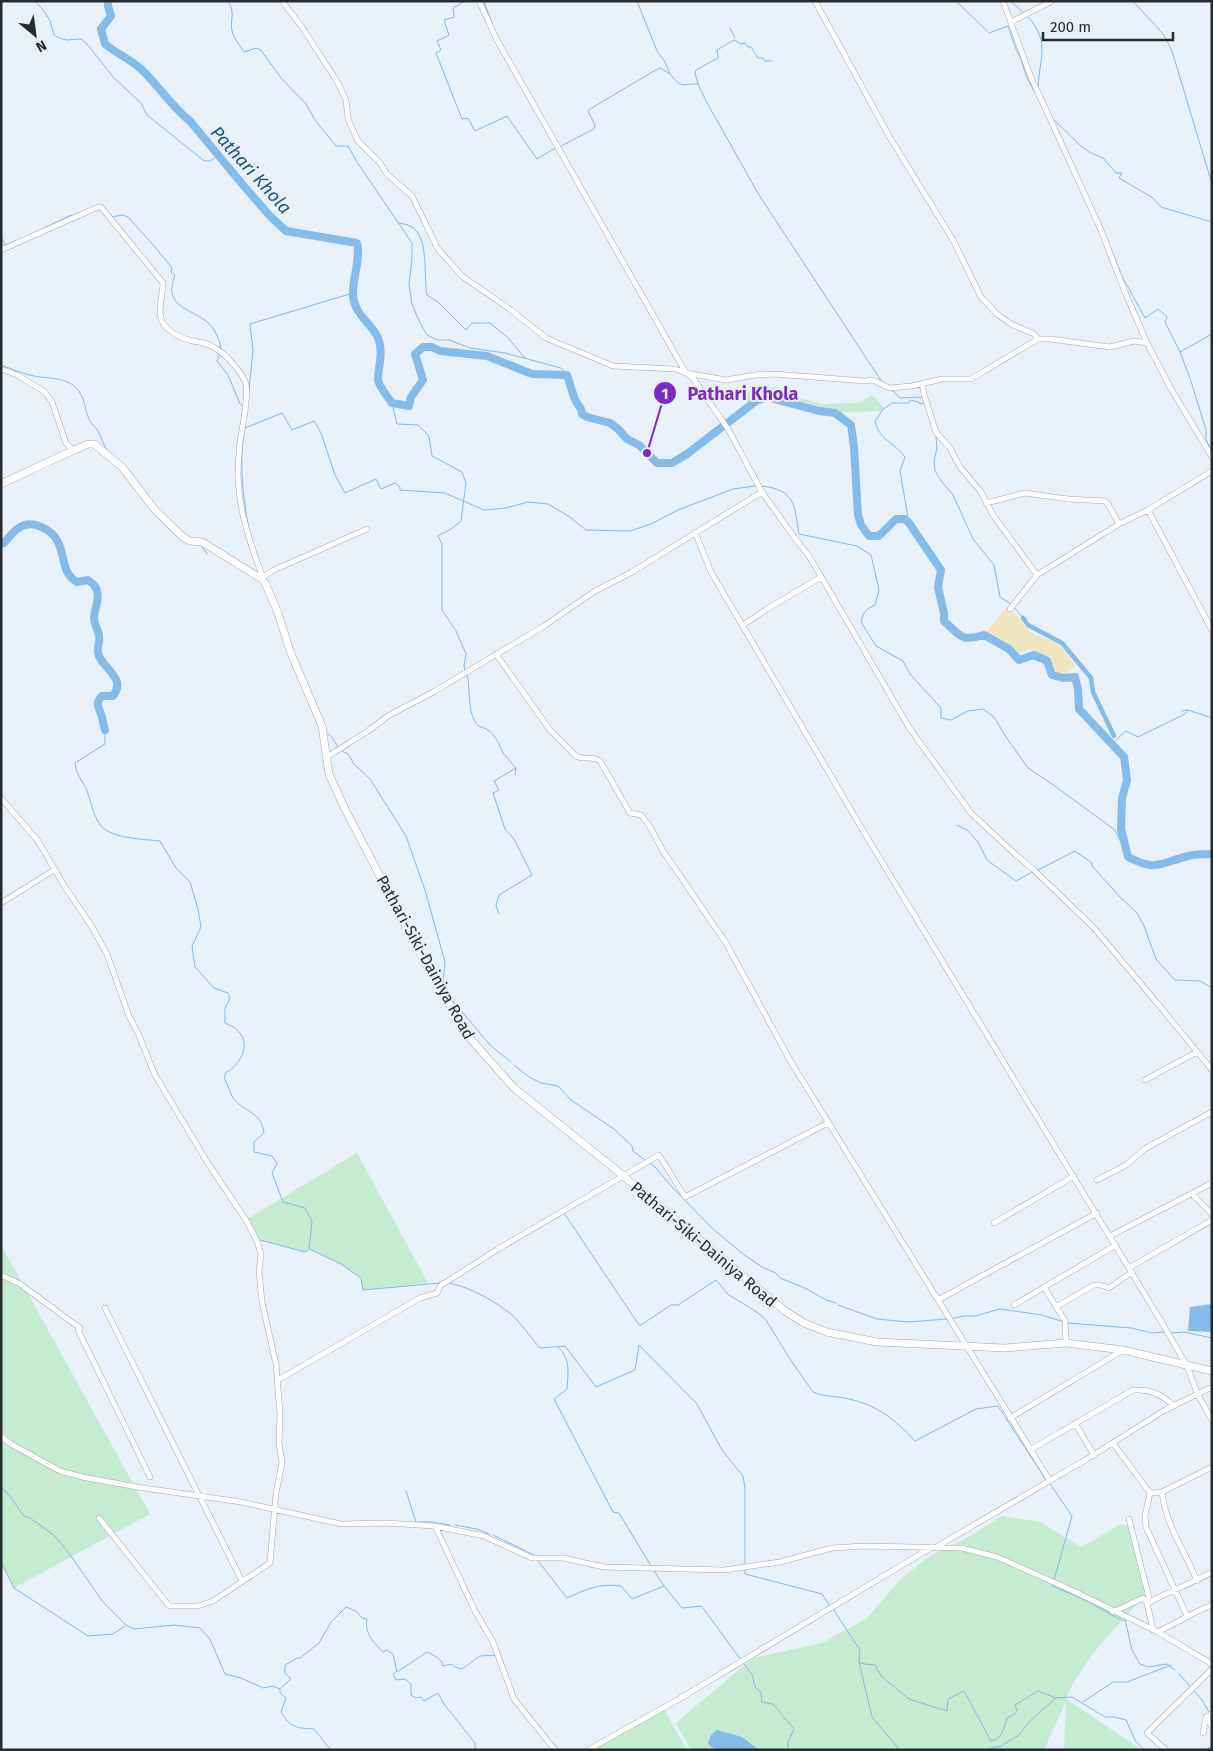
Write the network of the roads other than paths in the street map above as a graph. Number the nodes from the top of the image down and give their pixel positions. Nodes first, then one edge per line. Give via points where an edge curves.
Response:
1 (282, 1) edge
2 (479, 1) edge
3 (815, 1) edge
4 (1003, 1) edge
5 (1052, 1) edge
6 (1011, 22) junction
7 (1, 250) edge
8 (1038, 339) junction
9 (1147, 343) junction
10 (1, 369) edge
11 (686, 373) junction
12 (922, 384) junction
13 (73, 450) junction
14 (1212, 457) edge
15 (1212, 470) edge
16 (1, 484) edge
17 (762, 492) junction
18 (986, 503) junction
19 (1148, 510) junction
20 (1119, 524) junction
21 (367, 529) dead end
22 (695, 532) junction
23 (1037, 575) junction
24 (821, 577) junction
25 (262, 579) junction
26 (1010, 609) dead end
27 (743, 625) junction
28 (1212, 630) edge
29 (496, 654) junction
30 (327, 757) junction
31 (1, 798) edge
32 (54, 870) junction
33 (1, 903) edge
34 (1197, 1052) junction
35 (1212, 1070) edge
36 (1145, 1080) dead end
37 (1212, 1112) edge
38 (828, 1123) junction
39 (1074, 1176) junction
40 (623, 1177) junction
41 (1097, 1180) dead end
42 (1212, 1184) edge
43 (1192, 1194) junction
44 (1097, 1213) junction
45 (1212, 1214) edge
46 (1212, 1220) edge
47 (994, 1223) dead end
48 (1110, 1236) junction
49 (1116, 1245) junction
50 (1131, 1270) junction
51 (1, 1275) edge
52 (1044, 1287) junction
53 (938, 1300) junction
54 (1014, 1305) dead end
55 (1056, 1307) junction
56 (105, 1308) dead end
57 (1066, 1343) junction
58 (966, 1347) junction
59 (1123, 1350) junction
60 (1186, 1366) junction
61 (1212, 1371) edge
62 (278, 1380) junction
63 (1212, 1387) edge
64 (1198, 1395) junction
65 (1174, 1406) junction
66 (1010, 1418) junction
67 (1212, 1420) edge
68 (1075, 1423) junction
69 (1, 1436) edge
70 (1113, 1443) junction
71 (1030, 1450) junction
72 (1094, 1455) junction
73 (1212, 1467) edge
74 (150, 1477) dead end
75 (1050, 1481) junction
76 (1162, 1492) junction
77 (1150, 1493) junction
78 (198, 1496) junction
79 (275, 1508) junction
80 (99, 1518) dead end
81 (1129, 1519) dead end
82 (435, 1526) junction
83 (934, 1546) junction
84 (1212, 1572) edge
85 (242, 1581) junction
86 (1197, 1581) junction
87 (1175, 1589) junction
88 (1149, 1602) junction
89 (1212, 1605) edge
90 (1113, 1612) junction
91 (1187, 1616) junction
92 (1156, 1631) junction
93 (1212, 1664) edge
94 (1212, 1669) edge
95 (1212, 1714) edge
96 (1206, 1717) junction
97 (1212, 1726) edge
98 (1203, 1733) dead end
99 (555, 1750) edge
100 (588, 1750) edge
101 (1166, 1750) edge

1 - 11 street via 338,83 358,141 412,196 438,249 462,276 546,338 613,366 663,368
2 - 11 street via 497,40
3 - 8 street via 898,152 952,240 981,297 997,314
4 - 6 street
5 - 6 street
6 - 9 street via 1030,75 1101,230
7 - 25 street via 102,207 163,284 160,312 168,329 184,339 213,347 238,370 246,383 239,493 246,530
8 - 9 street via 1110,347 1134,341
8 - 12 street via 971,379
9 - 14 street
10 - 13 street via 45,392 52,402 66,443
11 - 12 street via 726,380 774,374 874,380 889,388
11 - 17 street via 693,378 728,429
12 - 18 street via 936,432
13 - 16 main road
13 - 25 main road via 88,444 98,446 122,467 155,510 183,537 202,542
15 - 19 street
17 - 22 street
17 - 24 street
18 - 20 street via 1024,493 1105,501
18 - 23 street
19 - 20 street
19 - 28 street
20 - 23 street
21 - 25 street via 274,570
22 - 27 street via 711,572
22 - 29 street
23 - 26 street
24 - 27 street
24 - 34 street via 910,729 971,813 1094,928
25 - 30 main road, Pathari-Siki-Dainiya Road via 322,726
27 - 39 street via 868,839
29 - 30 street via 388,716
29 - 38 street via 550,730 576,756 600,761 630,813 641,815 649,825 726,943
30 - 40 main road, Pathari-Siki-Dainiya Road via 329,774 344,807 423,959 468,1036 514,1088
31 - 32 street via 38,841
32 - 33 street
32 - 62 street via 107,954 155,1075 257,1241 262,1302
34 - 35 street
34 - 36 street
37 - 41 street via 1146,1148 1126,1165
38 - 40 street via 685,1197 659,1155
38 - 53 street
39 - 44 street
39 - 47 street
40 - 58 main road, Pathari-Siki-Dainiya Road via 785,1311 804,1322 827,1332 864,1340
40 - 62 street via 462,1271 440,1286 437,1293 420,1298
42 - 43 street
43 - 45 street
43 - 48 street
44 - 48 street
44 - 53 street
46 - 50 street
48 - 49 street
49 - 50 street
49 - 52 street
50 - 55 street via 1109,1288 1094,1285
50 - 60 street
51 - 74 street via 20,1284 79,1329
52 - 54 street
52 - 55 street
53 - 58 street
55 - 57 street via 1066,1320
56 - 78 street
57 - 58 main road, Pathari-Siki-Dainiya Road via 1004,1348
57 - 59 main road, Pathari-Siki-Dainiya Road
58 - 66 street
59 - 60 main road, Pathari-Siki-Dainiya Road
59 - 66 street
60 - 61 main road, Pathari-Siki-Dainiya Road
60 - 64 street
62 - 79 street via 282,1463
63 - 64 street
64 - 65 street
64 - 67 street
65 - 68 street via 1154,1392 1133,1390
65 - 70 street
66 - 71 street
68 - 71 street
68 - 72 street
69 - 78 street via 60,1471 137,1488
70 - 72 street
70 - 77 street
71 - 75 street
72 - 75 street
73 - 76 street
75 - 83 street
76 - 77 street
76 - 86 street via 1170,1524
77 - 87 street via 1146,1527
78 - 79 street
78 - 85 street
79 - 82 street via 341,1524
79 - 85 street via 270,1563
80 - 85 street via 169,1606 198,1606 212,1601
81 - 88 street
82 - 83 street via 484,1536 532,1558 563,1558 623,1569 724,1570 780,1562 832,1548
82 - 99 street via 493,1642 514,1699
83 - 90 street via 962,1548 997,1557
83 - 100 street via 688,1694
84 - 86 street
86 - 87 street
87 - 88 street
87 - 91 street
88 - 90 street via 1141,1598
88 - 92 street
89 - 91 street
90 - 92 street
91 - 92 street
92 - 93 street
94 - 101 street via 1147,1733
95 - 96 street
96 - 97 street
96 - 98 street

